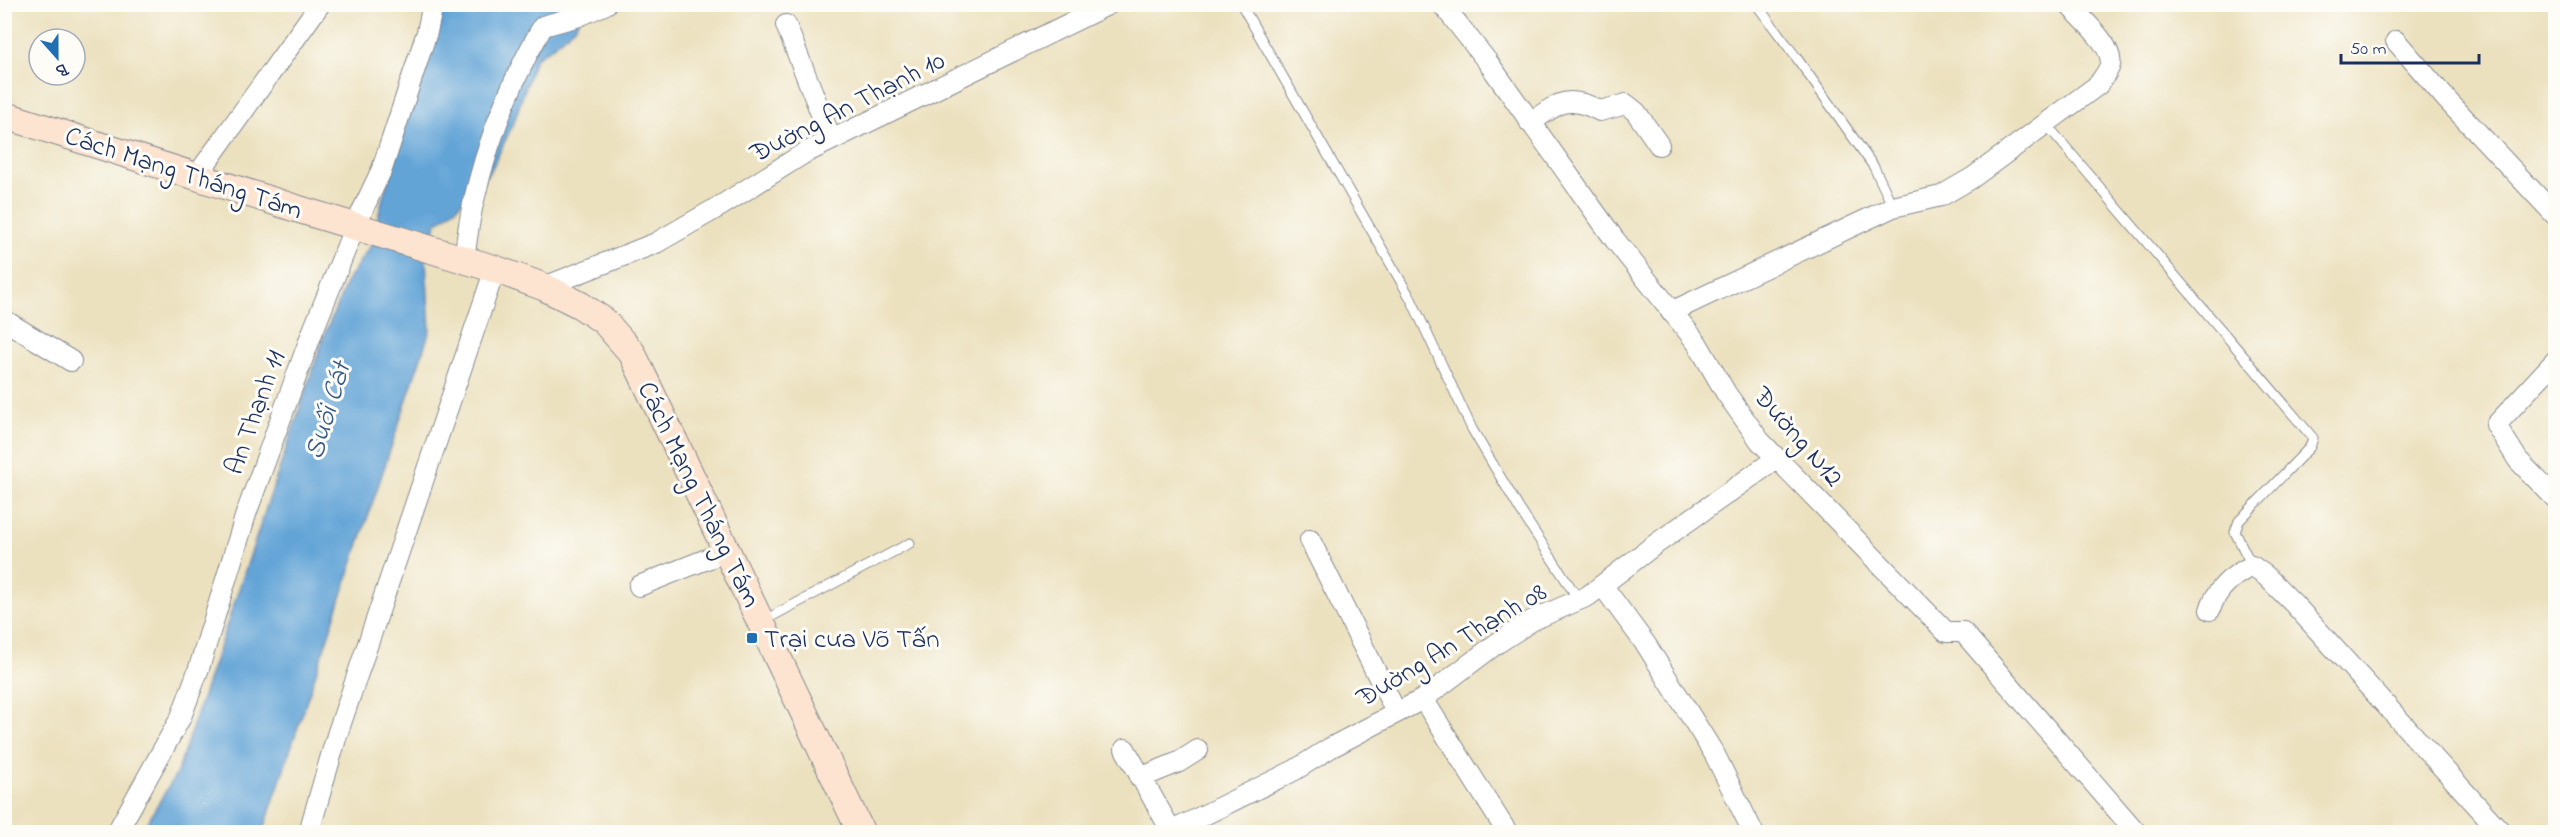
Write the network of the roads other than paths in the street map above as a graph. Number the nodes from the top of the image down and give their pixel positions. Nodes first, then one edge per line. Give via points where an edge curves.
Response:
1 (320, 4) edge
2 (433, 4) edge
3 (606, 4) edge
4 (1109, 4) edge
5 (1241, 4) edge
6 (1443, 4) edge
7 (1756, 4) edge
8 (2068, 4) edge
9 (786, 25) dead end
10 (2396, 41) dead end
11 (4, 115) edge
12 (1530, 123) junction
13 (2046, 124) junction
14 (831, 140) junction
15 (1659, 145) dead end
16 (196, 177) junction
17 (1893, 207) junction
18 (2556, 216) edge
19 (359, 227) junction
20 (454, 256) junction
21 (495, 269) junction
22 (544, 287) junction
23 (1671, 312) junction
24 (4, 320) edge
25 (2556, 360) edge
26 (71, 361) dead end
27 (1776, 459) junction
28 (2556, 499) edge
29 (1310, 540) dead end
30 (910, 543) dead end
31 (727, 551) junction
32 (2252, 566) junction
33 (1602, 585) junction
34 (639, 586) dead end
35 (1579, 600) junction
36 (2210, 610) dead end
37 (761, 622) junction
38 (1423, 699) junction
39 (1396, 712) junction
40 (1125, 749) dead end
41 (1198, 750) dead end
42 (1140, 778) junction
43 (856, 830) edge
44 (117, 832) edge
45 (309, 832) edge
46 (1171, 832) edge
47 (1507, 832) edge
48 (1753, 832) edge
49 (2136, 832) edge
50 (2501, 832) edge

1 - 16 street
2 - 19 street, An Thạnh 11 via 382,169
3 - 20 street via 543,26 532,44 512,84
4 - 14 street, Đường An Thạnh 10
5 - 35 lane via 1411,299 1472,429
6 - 12 street, Đường N12
7 - 17 lane via 1874,167
8 - 13 street via 2104,43 2111,57 2110,66 2098,85
9 - 14 street
10 - 18 street
11 - 16 main road, Cách Mạng Tháng Tám
12 - 15 street via 1560,102 1570,100 1600,111 1626,104
12 - 23 street, Đường N12
13 - 17 street via 1941,196
13 - 32 lane via 2313,438 2310,447 2239,521 2235,532
14 - 22 street, Đường An Thạnh 10 via 656,243
16 - 19 main road, Cách Mạng Tháng Tám
17 - 23 street
19 - 20 main road, Cách Mạng Tháng Tám
19 - 44 street, An Thạnh 11 via 312,333 246,514 181,717
20 - 21 main road, Cách Mạng Tháng Tám
21 - 22 main road, Cách Mạng Tháng Tám
21 - 45 street via 337,735
22 - 31 main road, Cách Mạng Tháng Tám via 604,321 632,353
23 - 27 street, Đường N12 via 1697,343 1726,393
24 - 26 street
25 - 28 street via 2496,425 2518,460
27 - 33 street, Đường An Thạnh 08
27 - 49 street, Đường N12 via 1946,632 1963,632
29 - 39 street
30 - 37 lane
31 - 34 street
31 - 37 main road, Cách Mạng Tháng Tám
32 - 36 street via 2234,574 2213,598
32 - 50 street via 2294,604
33 - 35 street, Đường An Thạnh 08
33 - 48 street via 1647,646 1715,755
35 - 38 street, Đường An Thạnh 08 via 1533,620
37 - 43 main road, Cách Mạng Tháng Tám
38 - 39 street, Đường An Thạnh 08
38 - 47 street
39 - 46 street, Đường An Thạnh 08 via 1295,770
40 - 42 street
41 - 42 street
42 - 46 street

